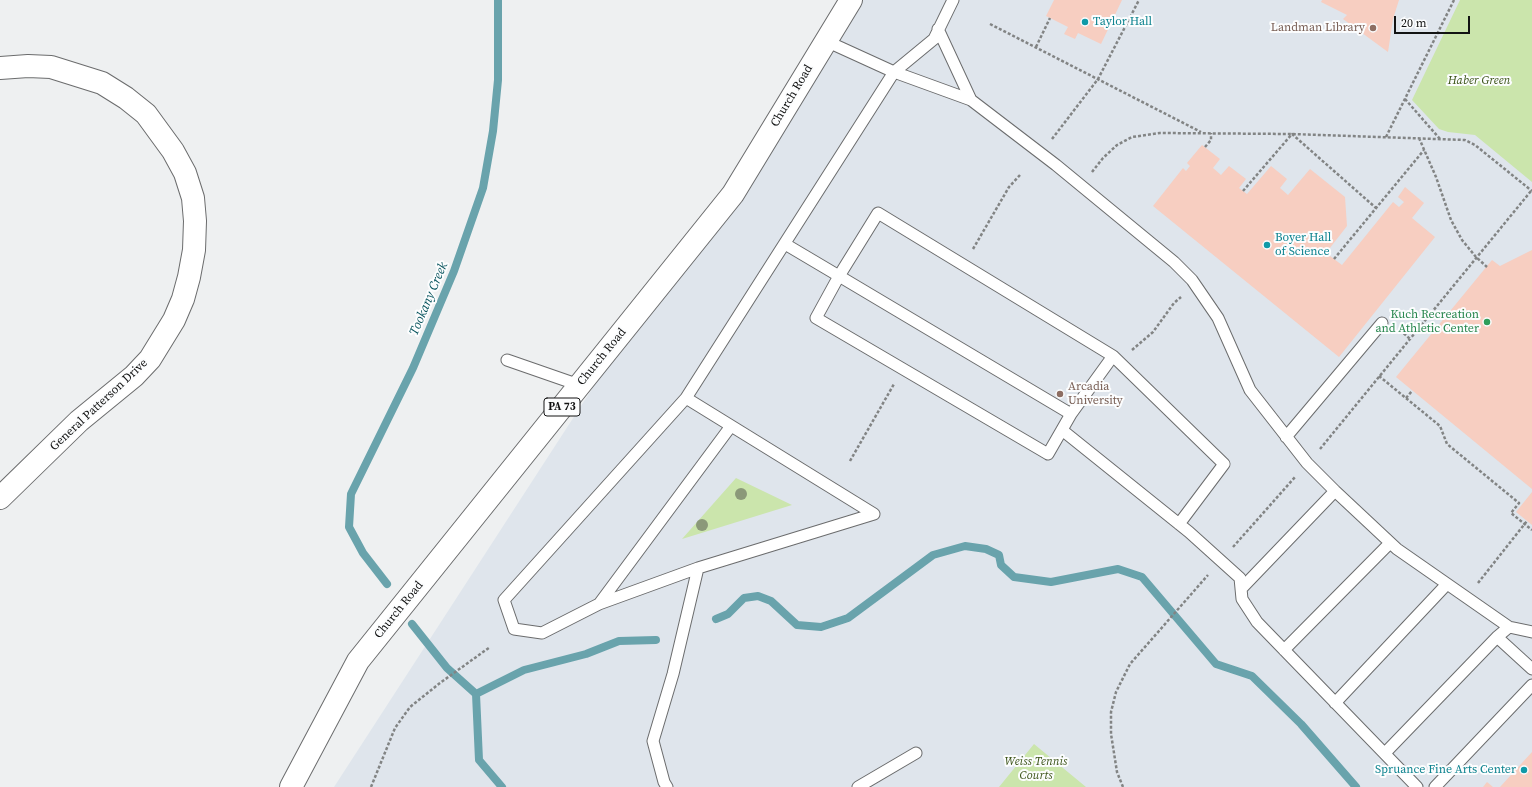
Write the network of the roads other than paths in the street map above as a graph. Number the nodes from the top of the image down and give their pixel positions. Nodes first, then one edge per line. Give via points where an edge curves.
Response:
1 (851, 0) edge
2 (953, 0) edge
3 (938, 29) junction
4 (826, 41) junction
5 (0, 68) edge
6 (894, 72) junction
7 (971, 100) junction
8 (785, 244) junction
9 (839, 276) junction
10 (1382, 324) dead end
11 (1113, 356) junction
12 (507, 360) dead end
13 (579, 385) junction
14 (686, 398) junction
15 (1071, 414) junction
16 (732, 426) junction
17 (1062, 430) junction
18 (1286, 436) junction
19 (1335, 491) junction
20 (0, 498) edge
21 (1179, 524) junction
22 (1390, 543) junction
23 (698, 568) junction
24 (1447, 584) junction
25 (1241, 588) junction
26 (599, 604) junction
27 (1509, 626) junction
28 (1532, 632) edge
29 (1497, 637) junction
30 (1284, 650) junction
31 (1532, 669) edge
32 (1532, 685) edge
33 (1336, 703) junction
34 (1385, 752) junction
35 (916, 753) dead end
36 (291, 787) edge
37 (667, 787) edge
38 (858, 787) edge
39 (1417, 787) edge
40 (1435, 787) edge

1 - 4 main road, Church Road / PA 73
2 - 3 lane
3 - 6 lane via 934,39
3 - 7 lane
4 - 6 lane
4 - 13 main road, Church Road / PA 73 via 733,194
5 - 20 main road, General Patterson Drive via 51,67 102,83 126,98 146,114 173,151 185,173 193,198 196,220 194,250 183,300 150,359 134,376 79,421
6 - 7 lane
6 - 8 lane
7 - 18 lane via 1056,165 1174,262 1192,280 1218,318 1250,390
8 - 9 lane
8 - 14 lane
9 - 11 lane via 878,213
9 - 15 lane
9 - 17 lane via 816,318 1048,454
10 - 18 lane
11 - 15 lane
11 - 21 lane via 1224,464
12 - 13 lane
13 - 36 main road, Church Road / PA 73 via 358,661
14 - 16 lane
14 - 26 lane via 504,600 514,629 542,633
15 - 17 lane
16 - 23 lane via 874,514
16 - 26 lane
17 - 21 lane
18 - 19 lane
19 - 22 lane
19 - 25 lane
21 - 25 lane via 1240,578
22 - 24 lane
22 - 30 lane
23 - 26 lane
23 - 37 lane via 673,674 653,741
24 - 27 lane
24 - 33 lane
25 - 30 lane via 1242,599 1257,622
27 - 28 lane
27 - 29 lane
29 - 31 lane
29 - 34 lane
30 - 33 lane
32 - 40 lane
33 - 34 lane
34 - 39 lane
35 - 38 lane

